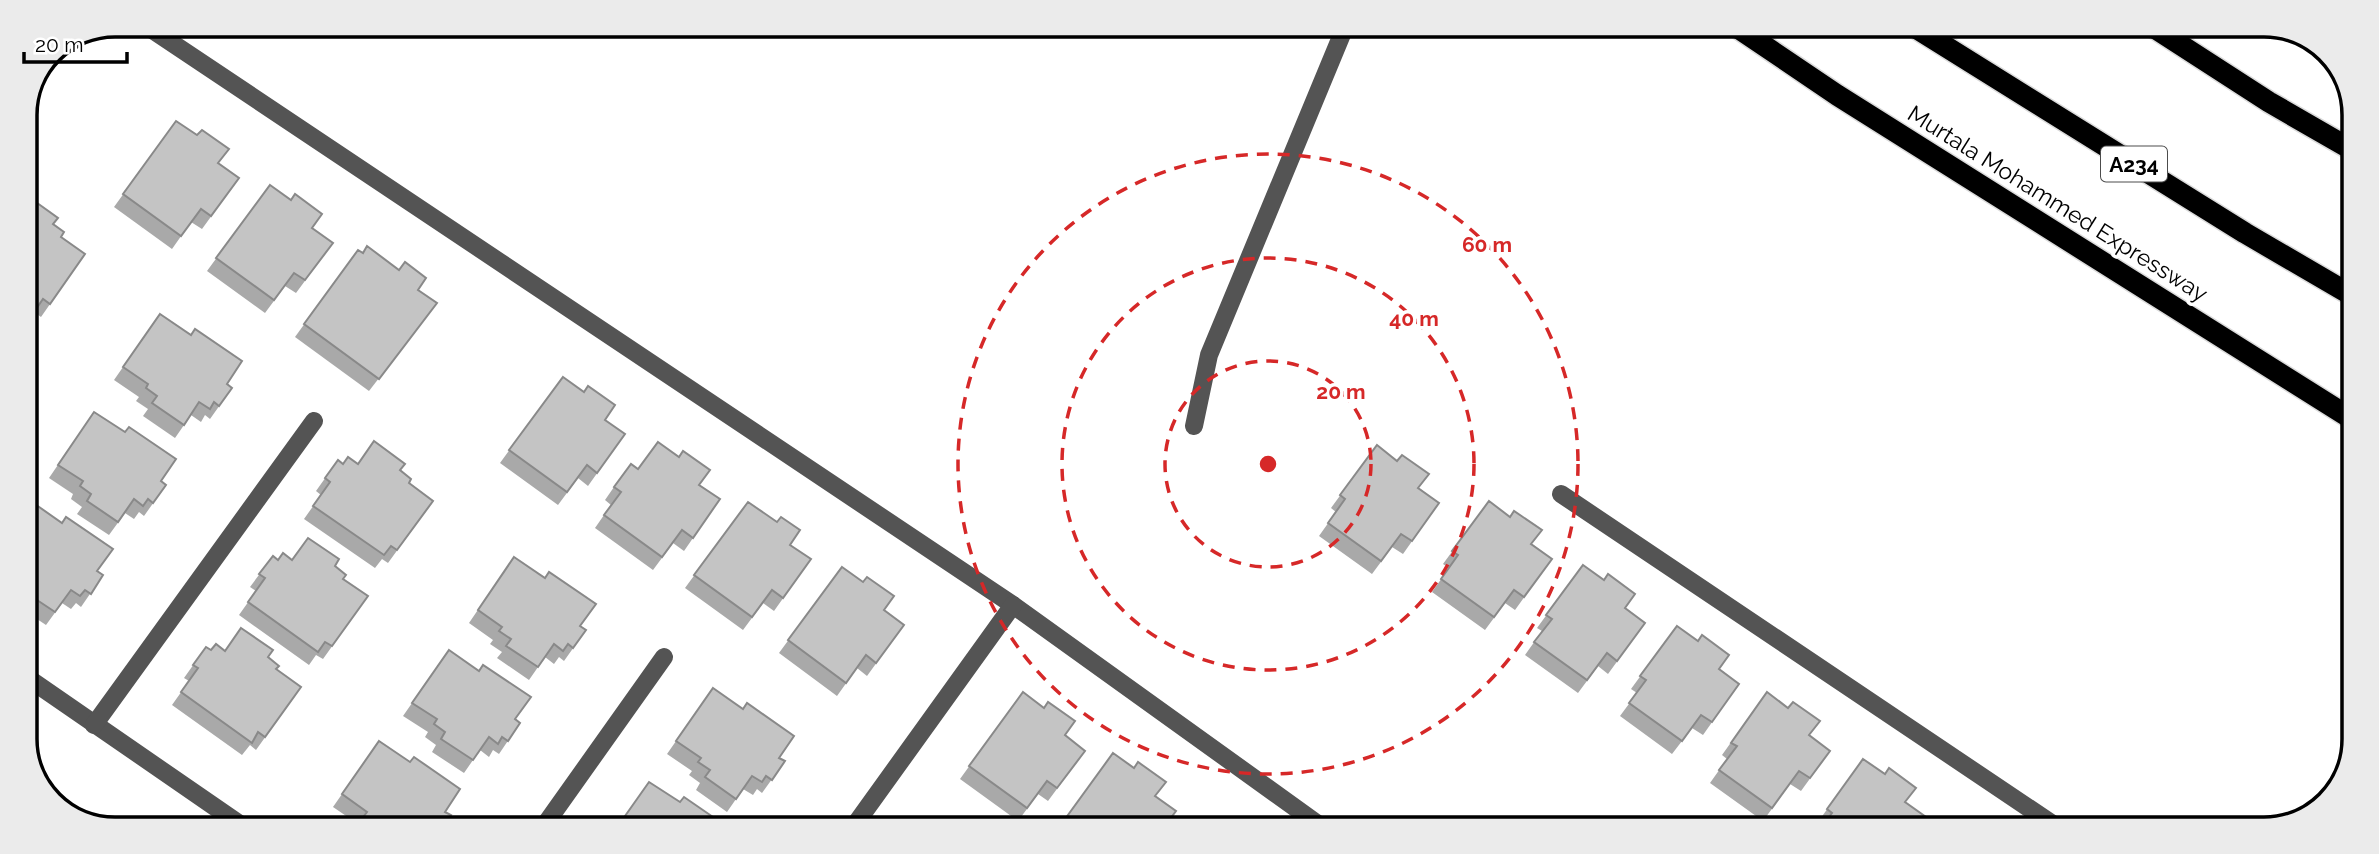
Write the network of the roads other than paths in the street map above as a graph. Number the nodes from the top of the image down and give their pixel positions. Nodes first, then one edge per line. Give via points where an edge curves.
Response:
1 (164, 37) edge
2 (1341, 37) edge
3 (1751, 37) edge
4 (1930, 37) edge
5 (2168, 37) edge
6 (2342, 144) edge
7 (2342, 290) edge
8 (2342, 413) edge
9 (314, 421) dead end
10 (1194, 426) dead end
11 (1561, 494) dead end
12 (1013, 605) junction
13 (664, 657) dead end
14 (37, 685) edge
15 (94, 725) junction
16 (229, 817) edge
17 (550, 817) edge
18 (861, 817) edge
19 (1308, 817) edge
20 (2042, 817) edge

1 - 12 street
2 - 10 street via 1209,355
3 - 8 highway, Murtala Mohammed Expressway
4 - 7 highway, A234
5 - 6 highway
9 - 15 street
11 - 20 street
12 - 18 street
12 - 19 street
13 - 17 street
14 - 15 street
15 - 16 street

